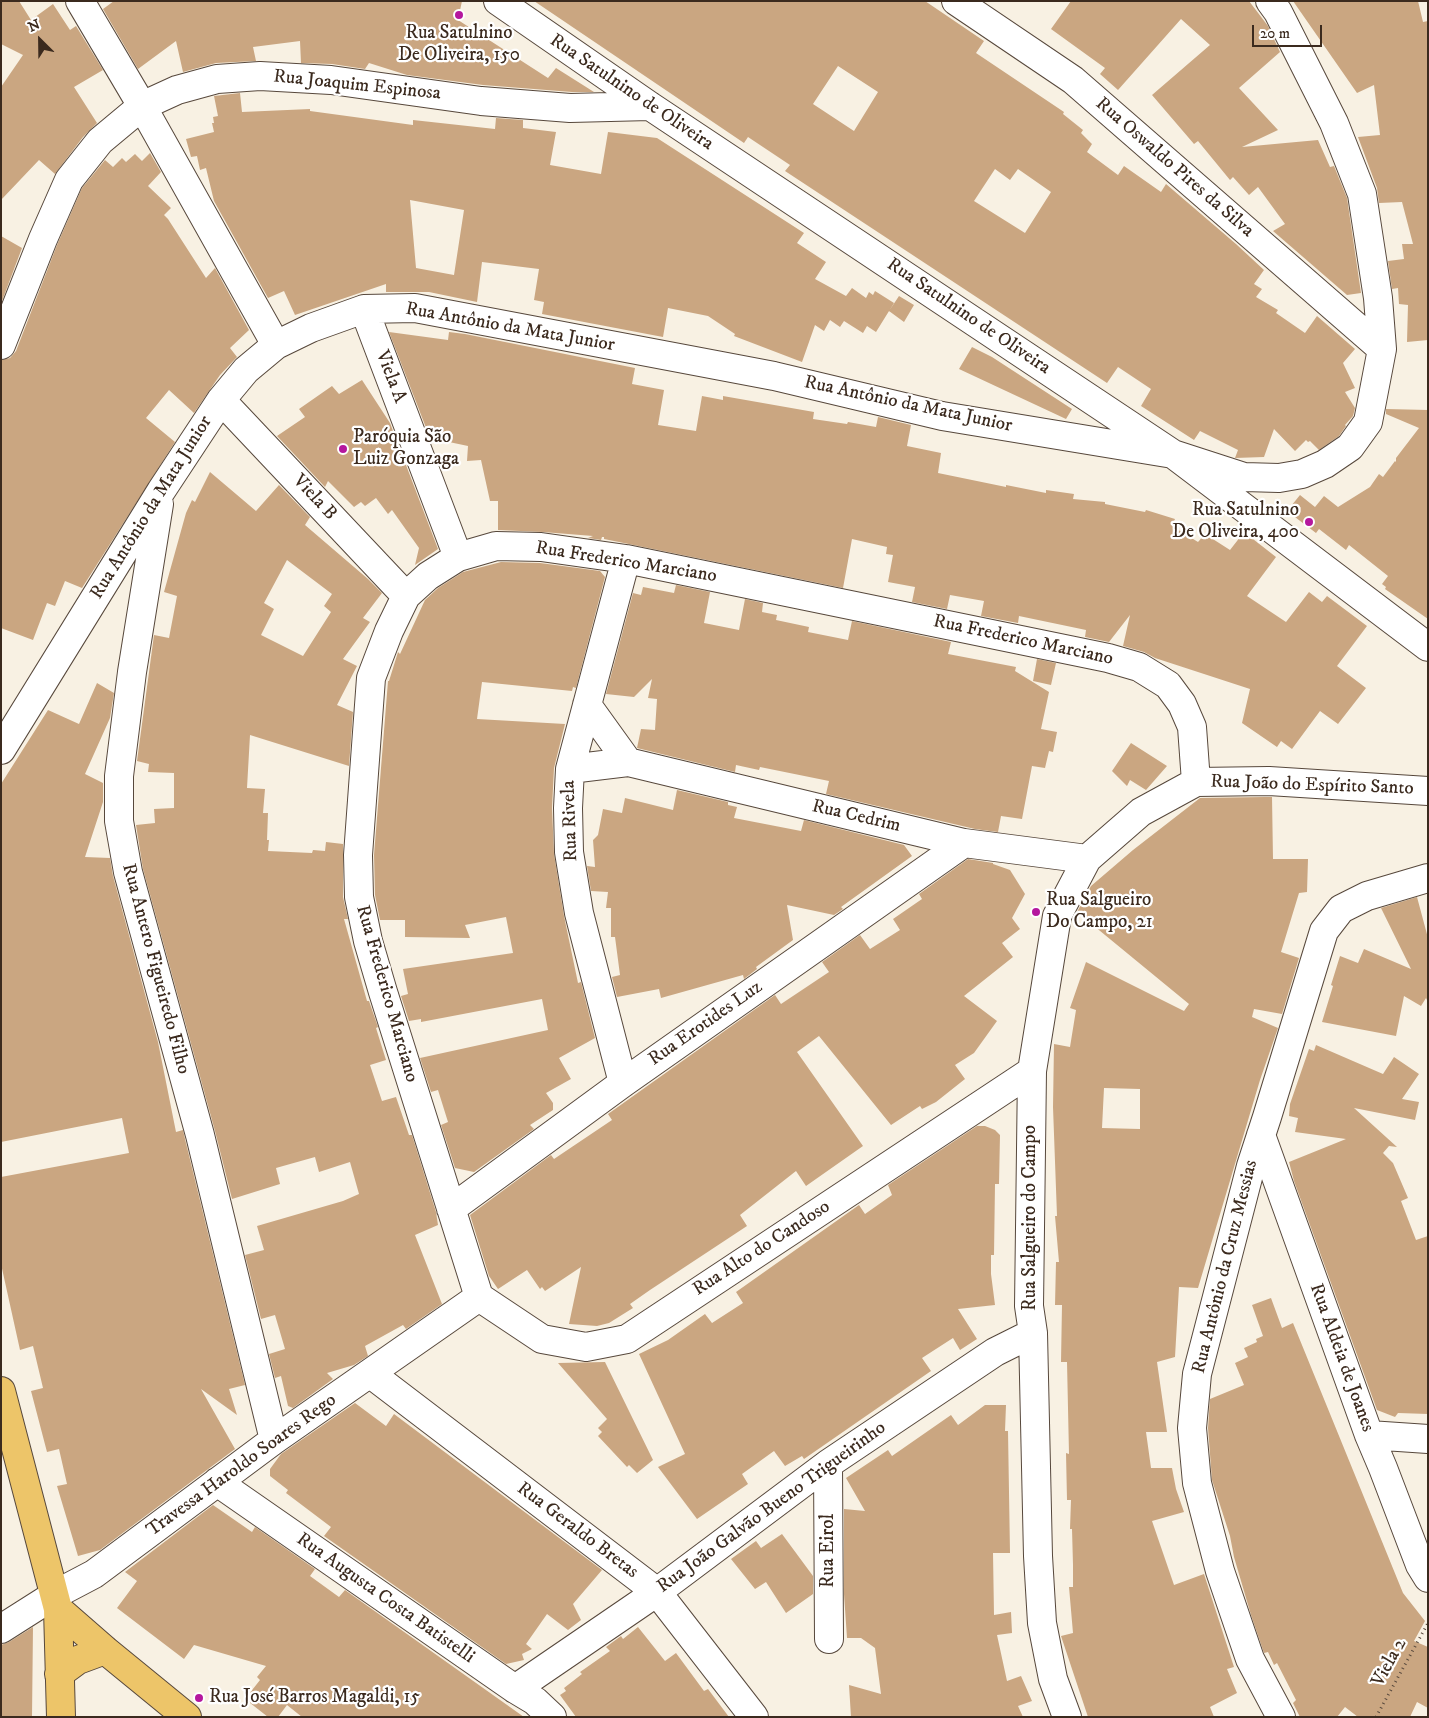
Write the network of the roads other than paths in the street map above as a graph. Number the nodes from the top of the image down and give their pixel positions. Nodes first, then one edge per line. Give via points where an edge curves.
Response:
1 (80, 1) edge
2 (498, 1) edge
3 (956, 1) edge
4 (1270, 1) edge
5 (142, 106) junction
6 (650, 106) junction
7 (364, 309) junction
8 (1, 344) edge
9 (276, 345) junction
10 (1382, 349) junction
11 (221, 400) junction
12 (1173, 454) junction
13 (161, 491) junction
14 (458, 557) junction
15 (626, 559) junction
16 (406, 596) junction
17 (1428, 646) edge
18 (587, 705) junction
19 (1, 750) edge
20 (628, 762) junction
21 (570, 769) junction
22 (1196, 782) junction
23 (1428, 791) edge
24 (964, 843) junction
25 (1086, 859) junction
26 (1428, 878) edge
27 (1032, 1071) junction
28 (622, 1083) junction
29 (1261, 1135) junction
30 (451, 1209) junction
31 (480, 1297) junction
32 (1033, 1333) junction
33 (370, 1374) junction
34 (2, 1394) edge
35 (1369, 1435) junction
36 (1428, 1439) edge
37 (274, 1440) junction
38 (828, 1464) junction
39 (218, 1482) junction
40 (1428, 1578) edge
41 (657, 1592) junction
42 (57, 1602) junction
43 (1, 1629) edge
44 (829, 1639) dead end
45 (104, 1650) junction
46 (59, 1674) junction
47 (515, 1689) junction
48 (61, 1717) edge
49 (187, 1717) edge
50 (552, 1717) edge
51 (754, 1717) edge
52 (1067, 1717) edge
53 (1281, 1717) edge

1 - 5 street
2 - 6 street, Rua Satulnino de Oliveira
3 - 10 street, Rua Oswaldo Pires da Silva via 1073,80
4 - 10 street via 1334,123 1362,194 1378,298
5 - 6 street, Rua Joaquim Espinosa via 176,90 218,79 260,76 331,80 481,101 570,108
5 - 8 street, Rua Joaquim Espinosa via 100,141 68,180
5 - 9 street
6 - 12 street, Rua Satulnino de Oliveira
7 - 9 street, Rua Antônio da Mata Junior via 310,328
7 - 12 street, Rua Antônio da Mata Junior via 415,308 774,376 942,416
7 - 14 street, Viela A
9 - 11 street, Rua Antônio da Mata Junior via 246,370
10 - 12 street via 1368,422 1350,448 1326,464 1302,474 1279,478 1244,477
11 - 13 street, Rua Antônio da Mata Junior
11 - 16 street, Viela B
12 - 17 street, Rua Satulnino de Oliveira
13 - 19 street, Rua Antônio da Mata Junior
13 - 37 street, Rua Antero Figueiredo Filho via 132,672 119,776 119,821 128,872 200,1136
14 - 15 street, Rua Frederico Marciano via 496,546 541,547
14 - 16 street, Rua Frederico Marciano via 428,576
15 - 18 street, Rua Rivela
15 - 22 street, Rua Frederico Marciano via 1139,667 1168,685 1182,704 1192,727
16 - 30 street, Rua Frederico Marciano via 372,678 358,854 359,897 383,992
18 - 20 street
18 - 21 street, Rua Rivela
20 - 21 street, Rua Cedrim
20 - 24 street, Rua Cedrim
21 - 28 street, Rua Rivela via 569,852 579,913
22 - 23 street, Rua João do Espírito Santo via 1269,781
22 - 25 street, Rua Salgueiro do Campo via 1141,812
24 - 25 street, Rua Cedrim
24 - 28 street, Rua Erotides Luz
25 - 27 street, Rua Salgueiro do Campo via 1057,916
26 - 29 street, Rua Antônio da Cruz Messias via 1367,896 1341,910 1324,931
27 - 31 street, Rua Alto do Candoso via 626,1339 586,1347 542,1339
27 - 32 street, Rua Salgueiro do Campo via 1029,1306
28 - 30 street, Rua Erotides Luz
29 - 35 street, Rua Aldeia de Joanes
29 - 53 street, Rua Antônio da Cruz Messias via 1198,1374 1192,1428 1197,1483 1220,1571 1250,1659
30 - 31 street, Rua Frederico Marciano
31 - 33 street, Travessa Haroldo Soares Rego
32 - 38 street, Rua João Galvão Bueno Trigueirinho via 996,1352
32 - 52 street, Rua Salgueiro do Campo via 1042,1623 1053,1679
33 - 37 street, Travessa Haroldo Soares Rego
33 - 41 street, Rua Geraldo Bretas
34 - 42 main road
35 - 36 street
35 - 40 street, Rua Aldeia de Joanes
37 - 39 street, Travessa Haroldo Soares Rego
38 - 41 street, Rua João Galvão Bueno Trigueirinho
38 - 44 street, Rua Eirol
39 - 42 street, Travessa Haroldo Soares Rego
39 - 47 street, Rua Augusta Costa Batistelli
41 - 47 street, Rua João Galvão Bueno Trigueirinho
41 - 51 street, Rua Geraldo Bretas
42 - 43 street, Travessa Haroldo Soares Rego
42 - 45 main road
42 - 46 main road
45 - 46 main road via 78,1660
45 - 49 main road
46 - 48 main road
47 - 50 street, Rua Augusta Costa Batistelli

